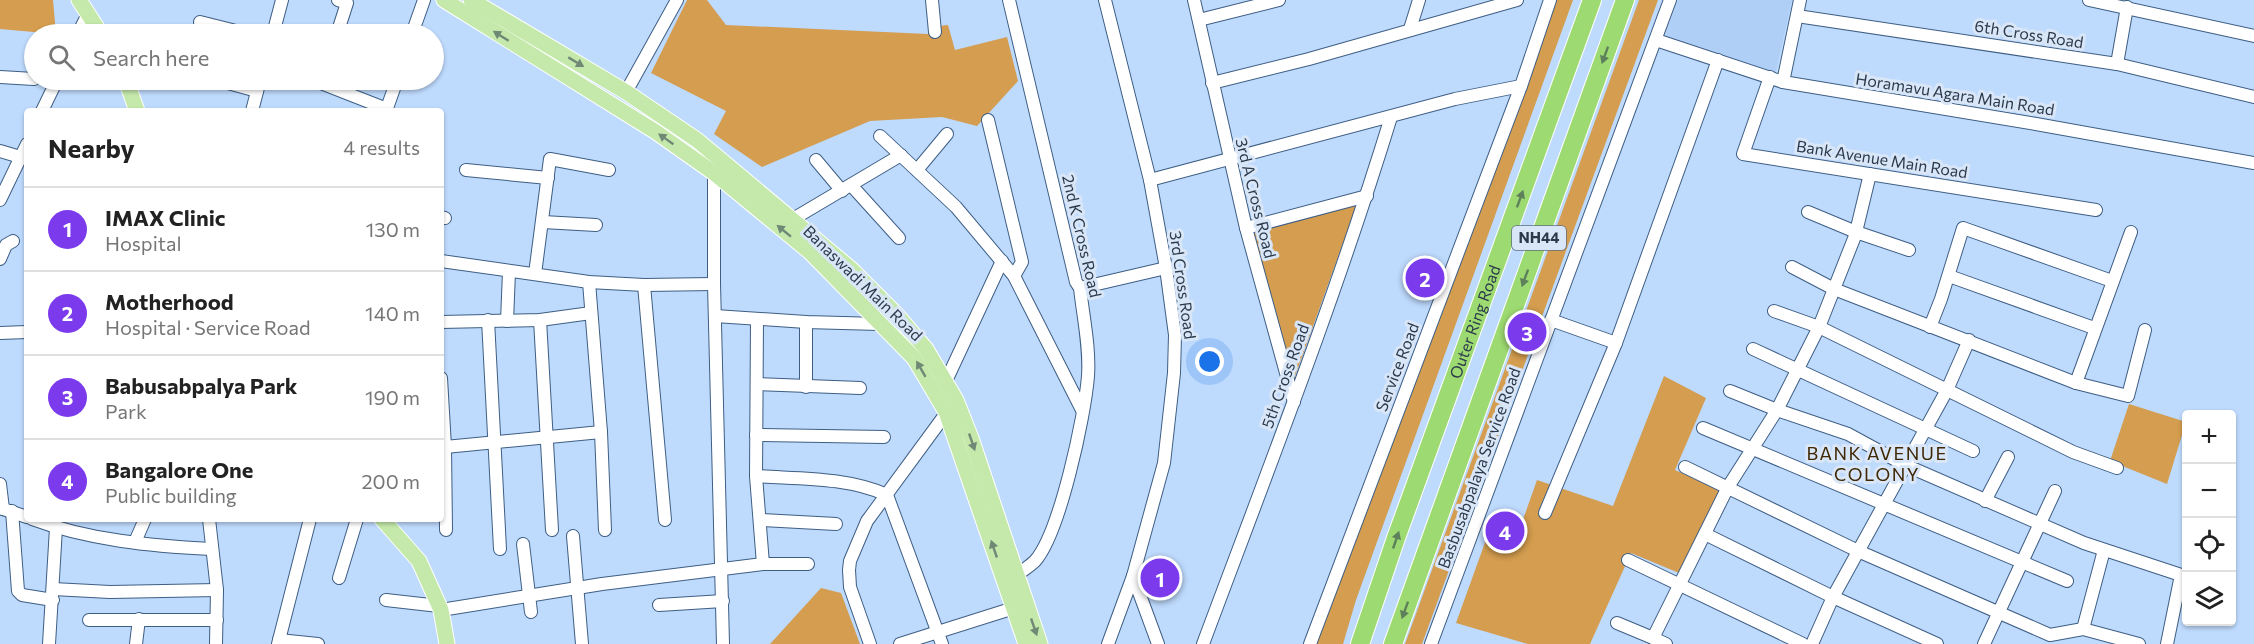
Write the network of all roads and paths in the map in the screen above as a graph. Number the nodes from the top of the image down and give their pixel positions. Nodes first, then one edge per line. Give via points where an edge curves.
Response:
1 (80, 0) edge
2 (282, 0) edge
3 (338, 0) edge
4 (424, 0) edge
5 (444, 0) edge
6 (471, 0) edge
7 (676, 0) edge
8 (932, 0) edge
9 (1009, 0) edge
10 (1105, 0) edge
11 (1194, 0) edge
12 (1279, 0) edge
13 (1419, 0) edge
14 (1517, 0) edge
15 (1550, 0) edge
16 (1592, 0) edge
17 (1625, 0) edge
18 (1670, 0) edge
19 (1800, 0) edge
20 (2089, 0) edge
21 (1264, 2) edge
22 (2127, 7) junction
23 (88, 14) junction
24 (1797, 16) junction
25 (1199, 20) junction
26 (200, 22) dead end
27 (83, 24) edge
28 (94, 24) edge
29 (208, 24) edge
30 (276, 24) edge
31 (341, 24) edge
32 (416, 24) edge
33 (1410, 29) junction
34 (935, 32) dead end
35 (2254, 36) edge
36 (1656, 39) junction
37 (1719, 60) junction
38 (2117, 64) junction
39 (0, 77) edge
40 (1770, 77) junction
41 (24, 79) edge
42 (1783, 82) junction
43 (1212, 83) junction
44 (1521, 86) junction
45 (52, 90) edge
46 (130, 90) edge
47 (258, 90) edge
48 (340, 90) edge
49 (393, 90) edge
50 (626, 92) junction
51 (2254, 97) edge
52 (43, 108) edge
53 (136, 108) edge
54 (253, 108) edge
55 (381, 108) edge
56 (387, 108) edge
57 (1391, 117) junction
58 (988, 120) dead end
59 (947, 134) dead end
60 (880, 136) dead end
61 (0, 151) edge
62 (901, 155) junction
63 (24, 158) edge
64 (1230, 159) junction
65 (816, 160) dead end
66 (2254, 164) edge
67 (718, 167) junction
68 (466, 170) dead end
69 (609, 170) dead end
70 (917, 170) junction
71 (1870, 174) junction
72 (548, 178) junction
73 (1150, 180) junction
74 (846, 188) junction
75 (1367, 196) junction
76 (0, 200) edge
77 (2096, 210) dead end
78 (1808, 212) dead end
79 (793, 219) junction
80 (543, 222) junction
81 (596, 225) dead end
82 (1246, 228) junction
83 (1856, 232) junction
84 (2131, 232) dead end
85 (899, 238) dead end
86 (14, 241) dead end
87 (1909, 249) dead end
88 (0, 259) edge
89 (444, 261) edge
90 (1002, 261) junction
91 (1792, 267) dead end
92 (1166, 268) junction
93 (509, 272) junction
94 (535, 274) junction
95 (1014, 276) junction
96 (1949, 276) junction
97 (2112, 281) junction
98 (589, 282) junction
99 (714, 284) junction
100 (644, 285) junction
101 (1080, 288) junction
102 (1834, 289) junction
103 (1774, 311) dead end
104 (591, 313) junction
105 (715, 316) junction
106 (488, 320) junction
107 (540, 320) junction
108 (757, 320) junction
109 (1551, 320) junction
110 (507, 321) junction
111 (444, 322) edge
112 (806, 322) junction
113 (879, 324) junction
114 (1819, 327) junction
115 (1930, 327) junction
116 (2094, 328) junction
117 (2145, 330) dead end
118 (24, 332) edge
119 (0, 333) edge
120 (1969, 340) junction
121 (1616, 344) junction
122 (1753, 349) dead end
123 (1798, 371) junction
124 (946, 381) junction
125 (2076, 383) junction
126 (757, 384) junction
127 (806, 387) junction
128 (860, 388) dead end
129 (1947, 390) junction
130 (1730, 391) dead end
131 (1294, 402) junction
132 (951, 406) junction
133 (1083, 410) junction
134 (1777, 410) junction
135 (1703, 428) dead end
136 (1927, 429) junction
137 (444, 430) edge
138 (601, 432) junction
139 (756, 435) junction
140 (545, 437) junction
141 (884, 437) dead end
142 (494, 442) junction
143 (445, 447) junction
144 (1754, 448) junction
145 (1972, 451) dead end
146 (2008, 457) dead end
147 (1905, 465) junction
148 (1685, 467) dead end
149 (2117, 468) dead end
150 (756, 476) junction
151 (0, 484) edge
152 (1728, 488) junction
153 (2055, 490) dead end
154 (887, 495) junction
155 (1985, 501) junction
156 (1883, 506) junction
157 (5, 509) edge
158 (1545, 513) dead end
159 (24, 516) edge
160 (665, 520) dead end
161 (760, 520) junction
162 (40, 522) edge
163 (144, 522) edge
164 (209, 522) edge
165 (309, 522) edge
166 (356, 522) edge
167 (385, 522) edge
168 (836, 524) dead end
169 (2039, 524) junction
170 (56, 528) junction
171 (447, 530) dead end
172 (552, 530) dead end
173 (605, 530) dead end
174 (1705, 534) junction
175 (573, 536) dead end
176 (135, 542) junction
177 (523, 544) dead end
178 (211, 549) junction
179 (500, 549) dead end
180 (2104, 550) junction
181 (1858, 552) junction
182 (1628, 560) dead end
183 (763, 564) junction
184 (808, 564) dead end
185 (2021, 564) junction
186 (721, 569) junction
187 (1017, 575) junction
188 (1133, 576) junction
189 (339, 578) dead end
190 (2067, 582) dead end
191 (1680, 585) junction
192 (578, 587) junction
193 (217, 590) junction
194 (53, 595) junction
195 (529, 595) junction
196 (1833, 597) junction
197 (387, 600) dead end
198 (723, 601) junction
199 (659, 605) dead end
200 (440, 608) junction
201 (1014, 608) junction
202 (531, 612) dead end
203 (1999, 613) junction
204 (139, 619) junction
205 (89, 620) dead end
206 (217, 620) junction
207 (1617, 623) dead end
208 (2083, 629) junction
209 (940, 638) edge
210 (1653, 638) junction
211 (278, 642) edge
212 (49, 644) edge
213 (136, 644) edge
214 (216, 644) edge
215 (318, 644) edge
216 (447, 644) edge
217 (582, 644) edge
218 (723, 644) edge
219 (870, 644) edge
220 (900, 644) edge
221 (1026, 644) edge
222 (1040, 644) edge
223 (1108, 644) edge
224 (1158, 644) edge
225 (1203, 644) edge
226 (1310, 644) edge
227 (1360, 644) edge
228 (1393, 644) edge
229 (1431, 644) edge
230 (1666, 644) edge
231 (1803, 644) edge
232 (1812, 644) edge
233 (1937, 644) edge
234 (1984, 644) edge
235 (2139, 644) edge
236 (2167, 644) edge

1 - 23 main road
2 - 30 street
3 - 31 street via 347,3
4 - 32 street
67 -> 5 main road, Banaswadi Main Road
6 -> 50 main road, Banaswadi Main Road
7 - 50 street
8 - 34 street
9 - 101 street, 2nd K Cross Road
10 - 73 street, 3rd Cross Road
11 - 25 street, 3rd A Cross Road
12 - 21 street
13 - 33 street
14 - 33 street
15 - 44 street, Service Road
227 -> 16 highway, Outer Ring Road / NH44
17 -> 228 highway, Outer Ring Road / NH44
18 - 36 street, Basbusabpalaya Service Road
19 - 24 street
20 - 22 street
21 - 25 street
22 - 35 street
22 - 38 street
23 - 27 street
23 - 28 main road
24 - 38 street, 6th Cross Road
24 - 42 street
25 - 43 street, 3rd A Cross Road
26 - 29 street
33 - 43 street
36 - 37 street, Horamavu Agara Main Road
36 - 109 street, Basbusabpalaya Service Road
37 - 40 street, Horamavu Agara Main Road
37 - 121 street
38 - 51 street, 6th Cross Road
39 - 41 street
40 - 42 street, Horamavu Agara Main Road
40 - 71 street, Bank Avenue Main Road via 1743,154
42 - 66 street, Horamavu Agara Main Road
43 - 64 street, 3rd A Cross Road
44 - 57 street
44 - 226 street, Service Road
45 - 52 street
46 - 53 main road
47 - 54 street
48 - 55 street
49 - 56 street
50 - 67 main road, Banaswadi Main Road via 697,140
57 - 64 street
57 - 75 street, 5th Cross Road
58 - 95 street via 1022,262
59 - 70 street
60 - 62 street
61 - 63 street
62 - 70 street
62 - 74 street
63 - 76 street
64 - 73 street
64 - 82 street, 3rd A Cross Road
65 - 74 street
67 - 79 main road, Banaswadi Main Road
67 - 99 street
113 -> 67 main road, Banaswadi Main Road via 810,252
68 - 72 street
69 - 72 street via 550,159
70 - 90 street via 956,207
71 - 77 street, Bank Avenue Main Road
71 - 83 street
72 - 80 street
73 - 92 street, 3rd Cross Road
74 - 79 street
74 - 85 street
75 - 82 street
75 - 131 street, 5th Cross Road
78 - 83 street
79 - 124 main road, Banaswadi Main Road via 851,268 897,315 926,349
80 - 81 street
80 - 94 street
82 - 131 street, 3rd A Cross Road
83 - 87 street
83 - 102 street
84 - 97 street
86 - 88 street via 6,245
89 - 93 street
90 - 95 street
90 - 124 street
91 - 102 street
92 - 101 street
92 - 188 street, 3rd Cross Road via 1175,335 1174,373 1164,463
93 - 94 street
93 - 110 street
94 - 98 street
95 - 133 street
96 - 97 street via 1963,228
96 - 115 street
96 - 116 street
97 - 116 street
98 - 100 street
98 - 104 street
99 - 100 street
99 - 105 street
100 - 160 street
101 - 133 street, 2nd K Cross Road via 1088,374
102 - 114 street
102 - 115 street
103 - 114 street
104 - 107 street
104 - 138 street
105 - 108 street
105 - 186 street
106 - 110 street
106 - 111 street
106 - 142 street
107 - 110 street
107 - 140 street
108 - 112 street
108 - 126 street
109 - 121 street
109 - 229 street, Basbusabpalaya Service Road
112 - 113 street
112 - 127 street
132 -> 113 main road, Banaswadi Main Road via 914,358
114 - 123 street
114 - 129 street
115 - 120 street
116 - 125 street
117 - 125 street via 2128,396
118 - 119 street
120 - 125 street
120 - 129 street
121 - 158 street
122 - 123 street
123 - 134 street
123 - 136 street
124 - 132 main road, Banaswadi Main Road
126 - 127 street
126 - 139 street
127 - 128 street
129 - 136 street
129 - 149 street via 2073,452
130 - 134 street
131 - 225 street, 5th Cross Road
132 - 154 street
132 -> 187 main road, Banaswadi Main Road via 971,438
201 -> 132 main road, Banaswadi Main Road
133 - 187 street, 2nd K Cross Road via 1066,484 1047,540 1035,561
134 - 144 street
134 - 147 street via 1848,434
135 - 144 street
136 - 145 street
136 - 147 street
137 - 143 street
138 - 140 street
138 - 173 street
139 - 141 street
139 - 150 street
140 - 142 street
140 - 172 street
142 - 143 street
142 - 179 street
143 - 171 street
144 - 152 street
144 - 156 street
146 - 155 street
147 - 155 street
147 - 156 street
148 - 152 street
150 - 154 street via 850,483
150 - 161 street
151 - 157 street
152 - 174 street
152 - 181 street
153 - 169 street
154 - 209 street
154 - 219 street via 867,521 849,570 850,587
155 - 169 street
156 - 181 street
156 - 185 street
157 - 159 street
157 - 194 street via 18,591 22,595
161 - 168 street
161 - 183 street
162 - 170 street
163 - 176 street
164 - 178 street
165 - 211 street
166 - 189 street
167 - 200 main road via 419,561
169 - 180 street
169 - 185 street
170 - 176 street
170 - 194 street
174 - 191 street
174 - 196 street
175 - 192 street
176 - 178 street
177 - 195 street
178 - 193 street
180 - 208 street
180 - 236 street via 2181,575
181 - 196 street
181 - 203 street
182 - 191 street
183 - 184 street
183 - 186 street
185 - 190 street
185 - 203 street
186 - 192 street
186 - 198 street
187 -> 222 main road, Banaswadi Main Road
188 - 223 street, 3rd Cross Road
188 - 224 street
191 - 210 street
191 - 231 street
192 - 195 street
192 - 217 street
193 - 194 street
193 - 206 street
194 - 212 street
195 - 200 street
195 - 202 street
196 - 232 street
196 - 233 street
197 - 200 street
198 - 199 street
198 - 218 street
200 - 216 main road
201 - 209 street
201 - 221 main road, Banaswadi Main Road
203 - 208 street via 2050,635
203 - 234 street
204 - 205 street
204 - 206 street
204 - 213 street
206 - 214 street
207 - 210 street
208 - 235 street
209 - 220 street
210 - 230 street
211 - 215 street

